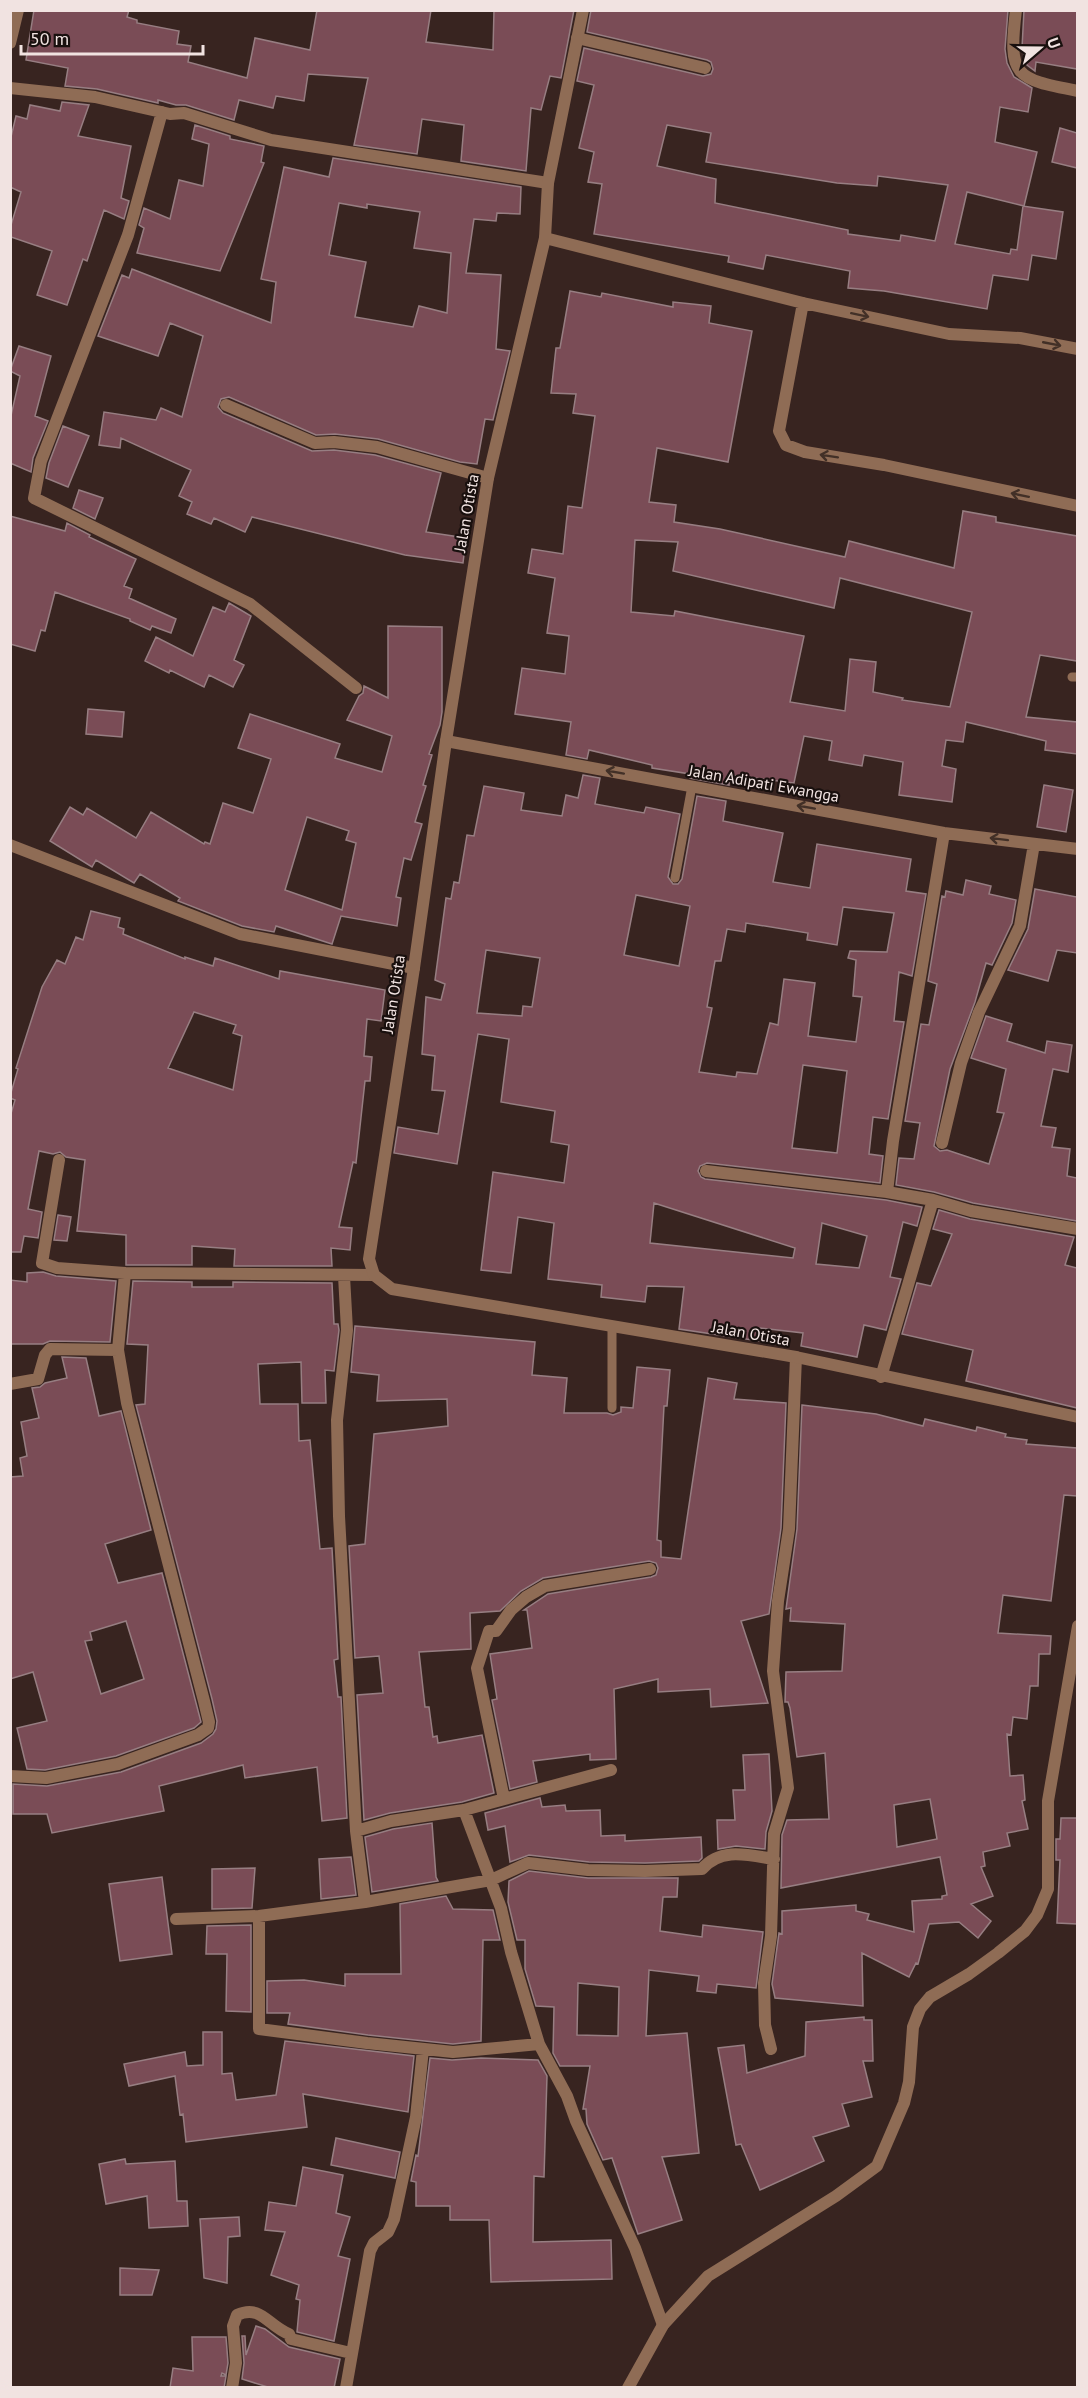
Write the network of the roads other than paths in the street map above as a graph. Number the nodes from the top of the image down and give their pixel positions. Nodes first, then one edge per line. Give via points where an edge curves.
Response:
1 (18, 10) edge
2 (583, 10) edge
3 (1016, 10) edge
4 (578, 38) junction
5 (10, 43) edge
6 (705, 68) dead end
7 (10, 88) edge
8 (1077, 91) edge
9 (162, 112) junction
10 (548, 183) junction
11 (546, 238) junction
12 (802, 303) junction
13 (1077, 349) edge
14 (226, 405) dead end
15 (488, 478) junction
16 (1077, 506) edge
17 (356, 688) dead end
18 (446, 741) junction
19 (692, 786) junction
20 (944, 832) junction
21 (1034, 844) junction
22 (10, 845) edge
23 (1077, 849) edge
24 (675, 878) dead end
25 (414, 968) junction
26 (942, 1143) dead end
27 (59, 1160) dead end
28 (706, 1171) dead end
29 (887, 1192) junction
30 (933, 1200) junction
31 (1077, 1229) edge
32 (125, 1273) junction
33 (374, 1275) junction
34 (344, 1276) junction
35 (612, 1326) junction
36 (118, 1350) junction
37 (796, 1357) junction
38 (881, 1377) junction
39 (10, 1384) edge
40 (612, 1408) dead end
41 (1077, 1417) edge
42 (650, 1569) dead end
43 (1077, 1626) edge
44 (611, 1770) dead end
45 (10, 1776) edge
46 (504, 1799) junction
47 (464, 1810) junction
48 (356, 1831) junction
49 (774, 1859) junction
50 (491, 1880) junction
51 (365, 1902) junction
52 (259, 1916) junction
53 (176, 1919) dead end
54 (539, 2044) junction
55 (423, 2049) junction
56 (771, 2049) dead end
57 (663, 2325) junction
58 (351, 2353) junction
59 (232, 2388) edge
60 (346, 2388) edge
61 (628, 2388) edge

1 - 5 street
2 - 4 street, Jalan Otista
3 - 8 street via 1014,64 1024,76 1044,85
4 - 6 street
4 - 10 street, Jalan Otista
7 - 9 street via 95,97
9 - 10 street via 184,113 271,140
9 - 17 street via 129,235 41,461 34,498 250,604
10 - 11 street, Jalan Otista
11 - 12 street
11 - 15 street, Jalan Otista
12 -> 13 street via 949,334 1020,338
16 -> 12 street via 786,445 779,431
14 - 15 street via 315,443 377,447
15 - 18 street, Jalan Otista
19 -> 18 street, Jalan Adipati Ewangga
18 - 25 street, Jalan Otista
20 -> 19 street, Jalan Adipati Ewangga
19 - 24 lane
21 -> 20 street, Jalan Adipati Ewangga
20 - 29 street
21 - 23 street, Jalan Adipati Ewangga
21 - 26 street via 1020,927 979,1012 961,1063
22 - 25 street via 240,934
25 - 33 street, Jalan Otista via 369,1258
27 - 32 street via 42,1263 57,1268
28 - 29 street
29 - 30 street
30 - 31 street via 971,1211
30 - 38 street
32 - 34 street
32 - 36 street
33 - 34 street
33 - 35 street, Jalan Otista via 392,1289
34 - 48 street via 347,1330 337,1420 339,1516
35 - 37 street, Jalan Otista
35 - 40 lane
36 - 39 street via 50,1349 38,1379
36 - 45 street via 127,1403 208,1728 118,1764 46,1778
37 - 38 street, Jalan Otista
37 - 49 street via 789,1529 773,1671 788,1788 774,1834
38 - 41 street, Jalan Otista
42 - 46 street via 545,1586 511,1610 496,1631 489,1631 477,1668
43 - 57 street via 1048,1801 1048,1889 1037,1915 1025,1931 998,1953 930,1997 920,2008 913,2027 904,2103 877,2166 708,2276
44 - 46 street
46 - 47 street
47 - 48 street via 391,1821
47 - 50 street
48 - 51 street
49 - 50 street via 731,1853 710,1860 702,1869 645,1871 528,1863
49 - 56 street via 771,1936 764,1983 765,2025
50 - 51 street
50 - 54 street
51 - 52 street
52 - 53 street
52 - 55 street via 259,2029
54 - 55 street via 453,2052
54 - 57 street via 567,2096 635,2248
55 - 58 street via 416,2117 394,2219 370,2251
57 - 61 street
58 - 59 street via 291,2339 260,2313 247,2310 237,2315 233,2326 236,2363
58 - 60 street

